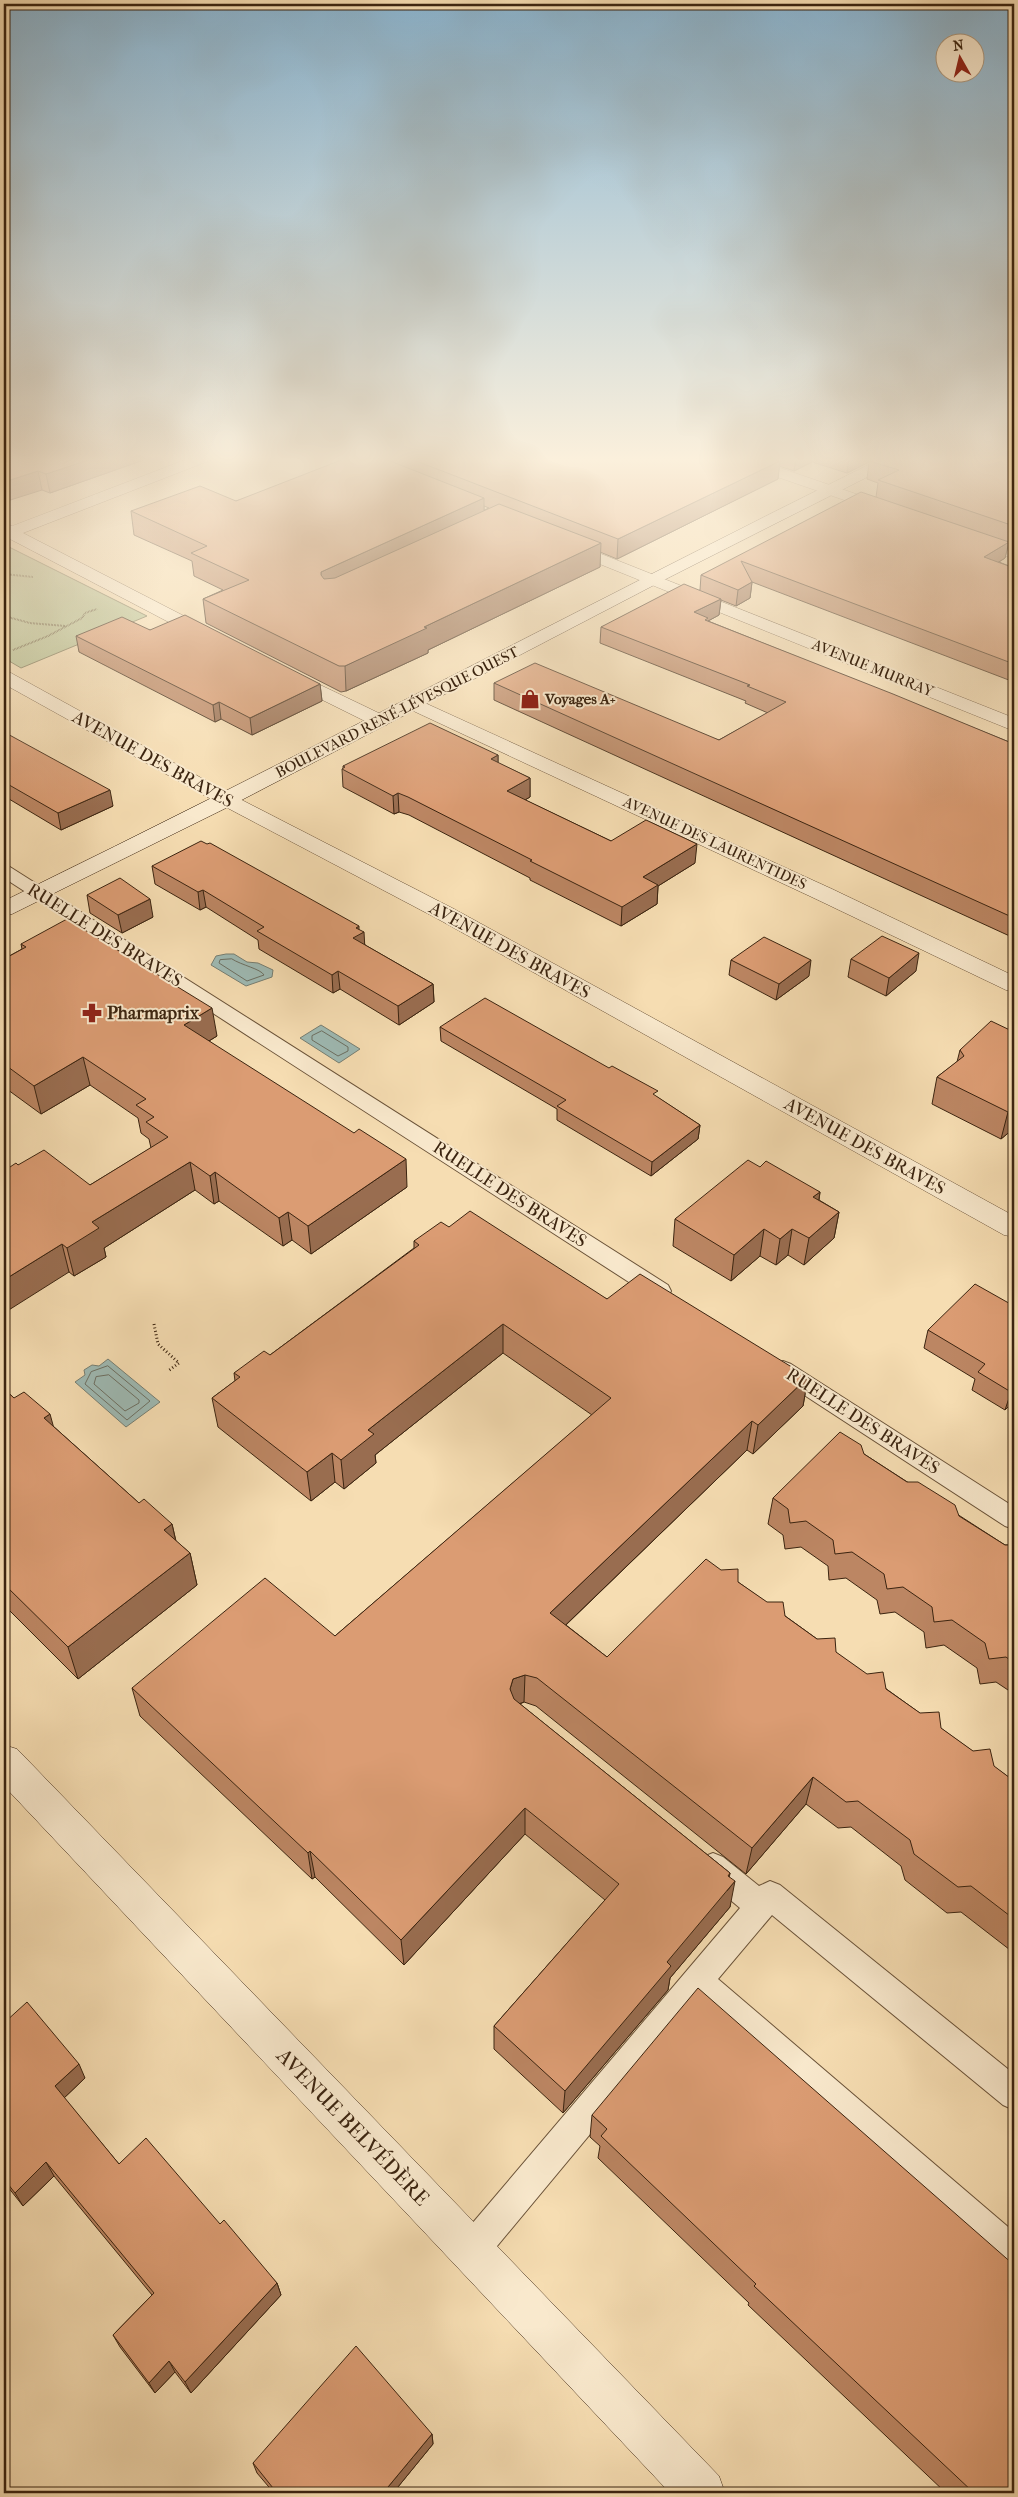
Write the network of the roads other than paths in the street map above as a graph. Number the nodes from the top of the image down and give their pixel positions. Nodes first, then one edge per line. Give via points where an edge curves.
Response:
1 (87, 574) edge
2 (638, 574) edge
3 (663, 574) edge
4 (652, 579) junction
5 (229, 646) edge
6 (272, 667) edge
7 (4, 677) edge
8 (414, 704) junction
9 (380, 722) junction
10 (1014, 725) edge
11 (227, 800) junction
12 (4, 871) edge
13 (37, 892) junction
14 (4, 909) edge
15 (1014, 985) edge
16 (1014, 1228) edge
17 (673, 1299) edge
18 (765, 1358) edge
19 (1014, 1519) edge
20 (4, 1761) edge
21 (693, 1851) edge
22 (761, 1906) junction
23 (697, 1981) junction
24 (1014, 2094) edge
25 (471, 2251) junction
26 (1014, 2254) edge
27 (702, 2493) edge

1 - 5 street
2 - 4 street, AVENUE MURRAY
3 - 4 street, BOULEVARD RENÉ-LÉVESQUE OUEST
4 - 8 street, BOULEVARD RENÉ-LÉVESQUE OUEST
4 - 10 street, AVENUE MURRAY
6 - 9 street
7 - 11 street, AVENUE DES BRAVES
8 - 9 street, BOULEVARD RENÉ-LÉVESQUE OUEST
8 - 15 street, AVENUE DES LAURENTIDES
9 - 11 street, BOULEVARD RENÉ-LÉVESQUE OUEST
11 - 13 street, BOULEVARD RENÉ-LÉVESQUE OUEST
11 - 16 street, AVENUE DES BRAVES via 446,914
12 - 13 lane, RUELLE DES BRAVES
13 - 14 street, BOULEVARD RENÉ-LÉVESQUE OUEST
13 - 17 lane, RUELLE DES BRAVES
18 - 19 lane, RUELLE DES BRAVES
20 - 25 street, AVENUE BELVÉDÈRE
21 - 22 lane
22 - 23 lane
22 - 24 lane via 770,1894
23 - 25 lane
23 - 26 lane
25 - 27 street, AVENUE BELVÉDÈRE

